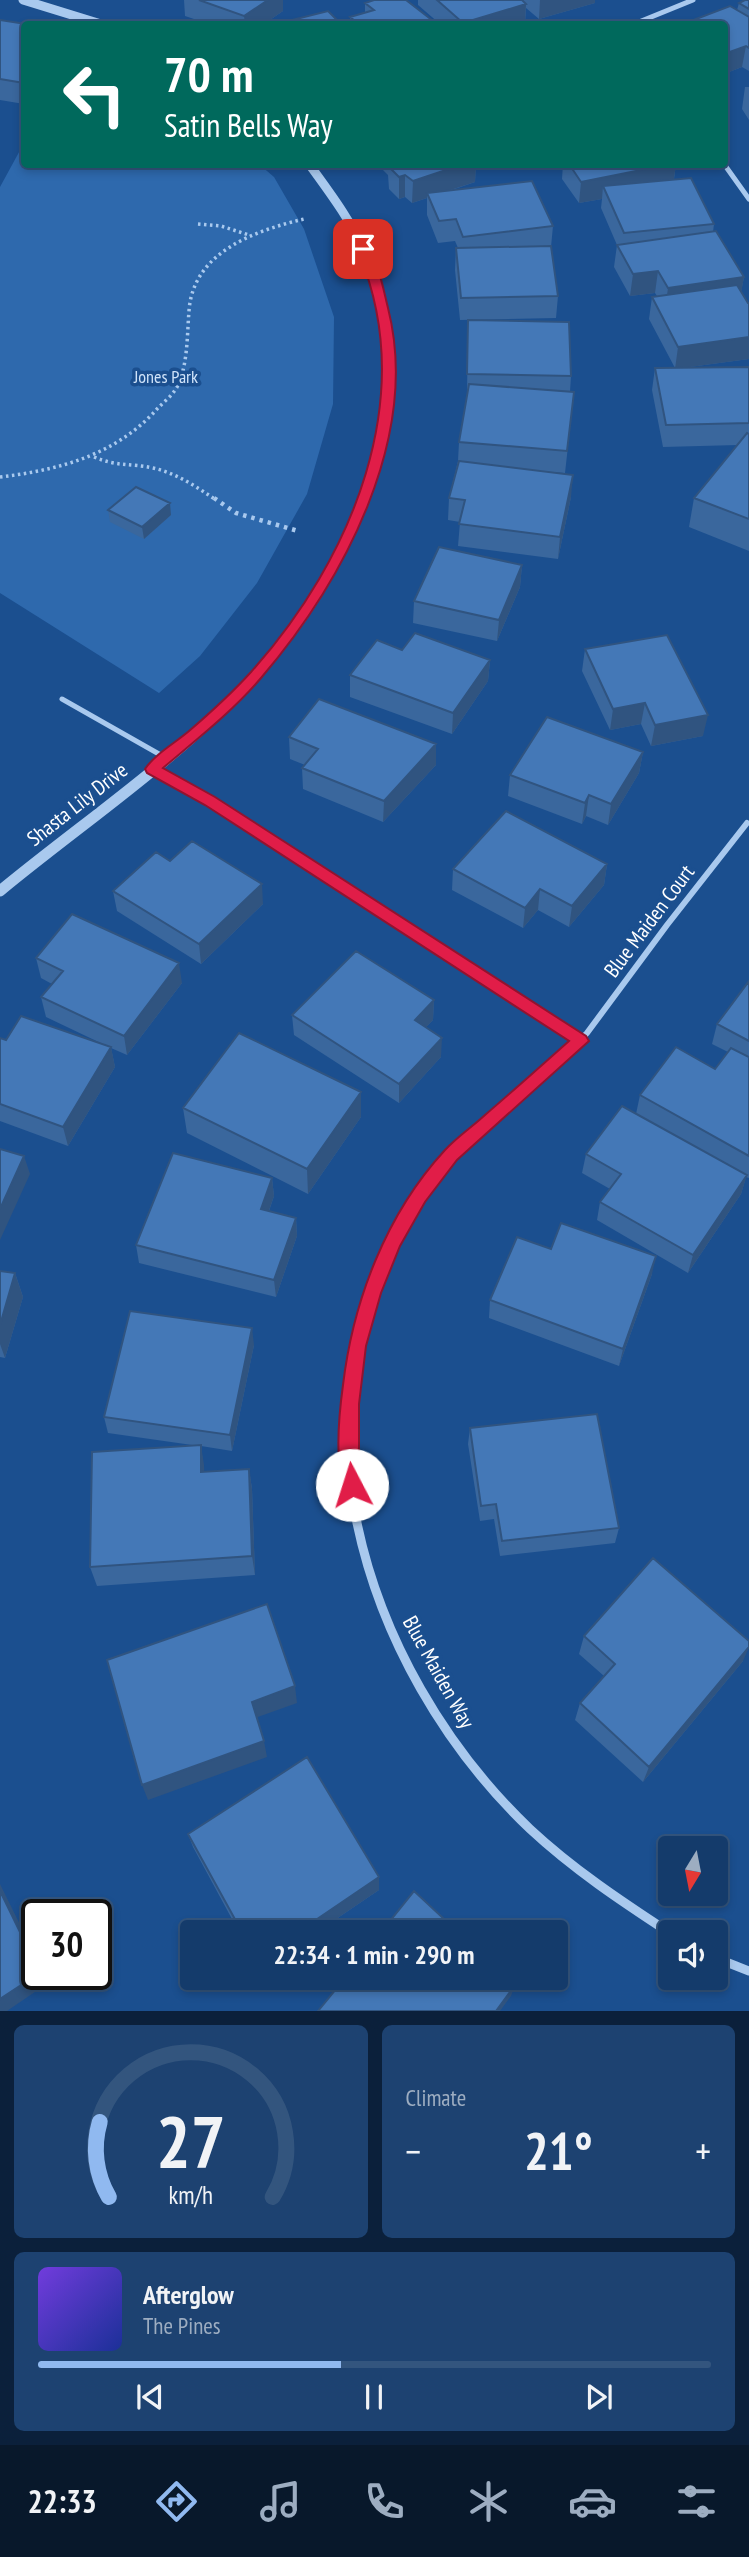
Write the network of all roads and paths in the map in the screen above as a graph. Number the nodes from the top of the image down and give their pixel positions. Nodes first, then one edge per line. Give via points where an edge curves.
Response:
1 (23, 0) edge
2 (693, 0) edge
3 (90, 21) edge
4 (641, 21) edge
5 (312, 168) edge
6 (727, 168) edge
7 (749, 199) edge
8 (304, 219) dead end
9 (198, 224) dead end
10 (250, 235) junction
11 (93, 457) junction
12 (0, 477) edge
13 (298, 531) dead end
14 (62, 699) dead end
15 (166, 758) junction
16 (152, 769) junction
17 (747, 823) dead end
18 (0, 891) edge
19 (580, 1041) junction
20 (658, 1925) edge
21 (728, 1963) edge
22 (749, 1971) edge

1 - 3 street
2 - 4 street
5 - 15 street, Shasta Lily Drive via 352,226 373,272 389,350 384,433 357,522 304,614 255,676
6 - 7 street
8 - 10 path
9 - 10 path
10 - 11 path via 200,273 187,310 187,345 177,386 147,424
11 - 12 path via 36,474
11 - 13 path via 114,465 153,468 191,483 236,513
14 - 15 lane
15 - 16 street, Shasta Lily Drive
16 - 18 street, Shasta Lily Drive
16 - 19 street via 210,801
17 - 19 street, Blue Maiden Court
19 - 20 street, Blue Maiden Way via 451,1155 419,1196 393,1242 357,1346 349,1464 358,1526 375,1589 400,1651 435,1713 476,1772 526,1827 584,1878
21 - 22 street

